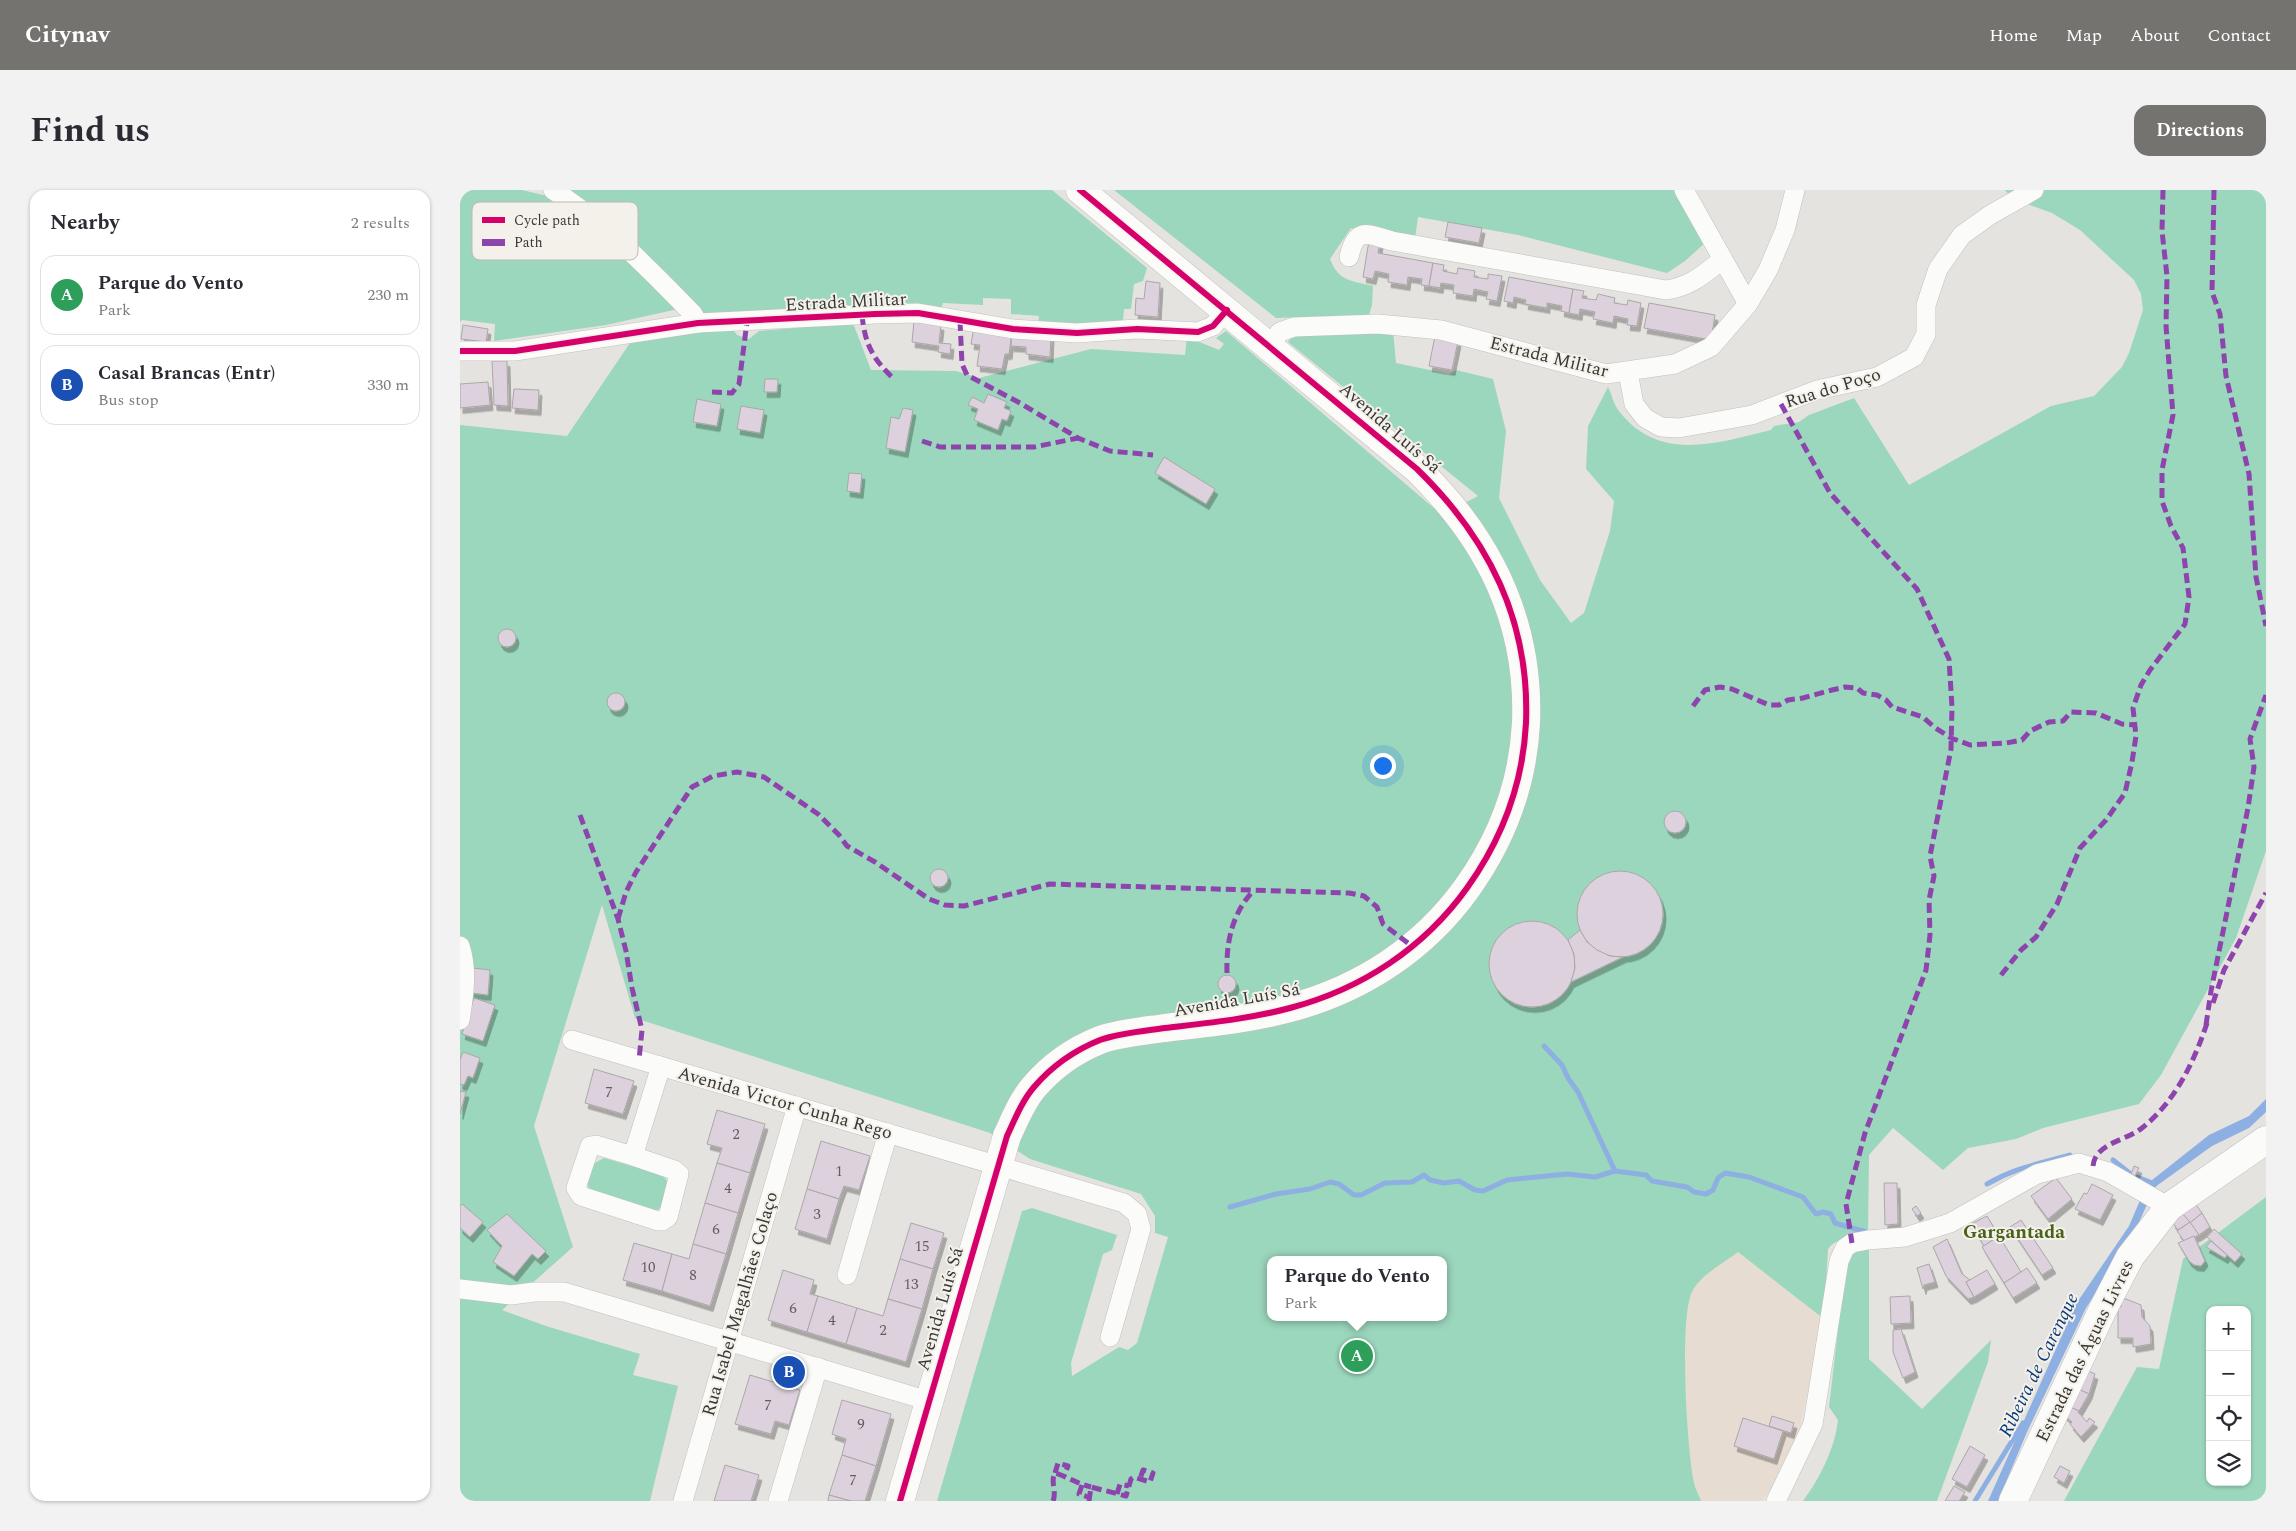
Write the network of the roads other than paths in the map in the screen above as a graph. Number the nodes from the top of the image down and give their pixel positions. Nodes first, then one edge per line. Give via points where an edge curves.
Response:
1 (553, 190) edge
2 (1080, 190) edge
3 (1684, 190) edge
4 (1795, 190) edge
5 (2034, 190) edge
6 (572, 202) edge
7 (1349, 257) dead end
8 (638, 260) edge
9 (1722, 260) junction
10 (1748, 304) junction
11 (1227, 310) junction
12 (698, 323) junction
13 (1269, 345) junction
14 (460, 351) edge
15 (1628, 372) junction
16 (460, 946) edge
17 (460, 1020) edge
18 (572, 1040) dead end
19 (661, 1066) junction
20 (797, 1106) junction
21 (888, 1133) junction
22 (2266, 1140) edge
23 (633, 1156) junction
24 (998, 1166) junction
25 (2162, 1202) junction
26 (847, 1275) dead end
27 (460, 1289) edge
28 (1110, 1337) dead end
29 (730, 1340) junction
30 (818, 1368) junction
31 (929, 1401) junction
32 (683, 1501) edge
33 (778, 1501) edge
34 (900, 1501) edge
35 (1776, 1501) edge
36 (2014, 1501) edge

1 - 6 street
2 - 11 street, Avenida Luís Sá
3 - 9 street
4 - 10 street, Estrada Militar via 1785,230 1768,270
5 - 15 street, Rua do Poço via 1962,235 1938,269 1926,305 1926,334 1914,357 1877,377 1817,390 1752,415 1679,428 1661,427 1645,418 1634,404
7 - 9 street via 1352,242 1368,234 1666,290 1693,282
8 - 12 street via 693,314
9 - 10 street
10 - 15 street, Estrada Militar via 1711,347 1675,364
11 - 12 street, Estrada Militar via 1212,326 1198,332 1137,329 1077,333 1013,329 918,313
11 - 13 street, Avenida Luís Sá
12 - 14 street, Estrada Militar via 515,351
13 - 15 street, Estrada Militar via 1280,332 1294,327 1378,324 1441,330 1606,374
13 - 24 street, Avenida Luís Sá via 1439,490 1461,516 1491,564 1512,614 1525,683 1525,740 1512,800 1499,835 1455,906 1387,967 1324,998 1289,1009 1138,1032 1101,1040 1077,1051 1034,1087 1007,1136
16 - 17 street via 464,977
18 - 19 street, Avenida Victor Cunha Rego
19 - 20 street, Avenida Victor Cunha Rego
19 - 23 street
20 - 21 street, Avenida Victor Cunha Rego
20 - 29 street, Rua Isabel Magalhães Colaço
21 - 24 street, Avenida Victor Cunha Rego
21 - 26 street
22 - 25 street, Estrada das Águas Livres
23 - 23 street via 590,1146 577,1192 590,1199 665,1220 679,1174
24 - 28 street, Avenida Victor Cunha Rego via 1124,1203 1137,1214 1141,1229
24 - 31 street, Avenida Luís Sá
25 - 35 street via 2108,1172 2079,1163 2037,1174 1950,1223 1905,1237 1852,1243 1845,1248 1839,1261 1813,1424
25 - 36 street, Estrada das Águas Livres via 2103,1309
27 - 29 street via 511,1295 564,1292
29 - 30 street
29 - 32 street, Rua Isabel Magalhães Colaço
30 - 31 street
30 - 33 street
31 - 34 street, Avenida Luís Sá

